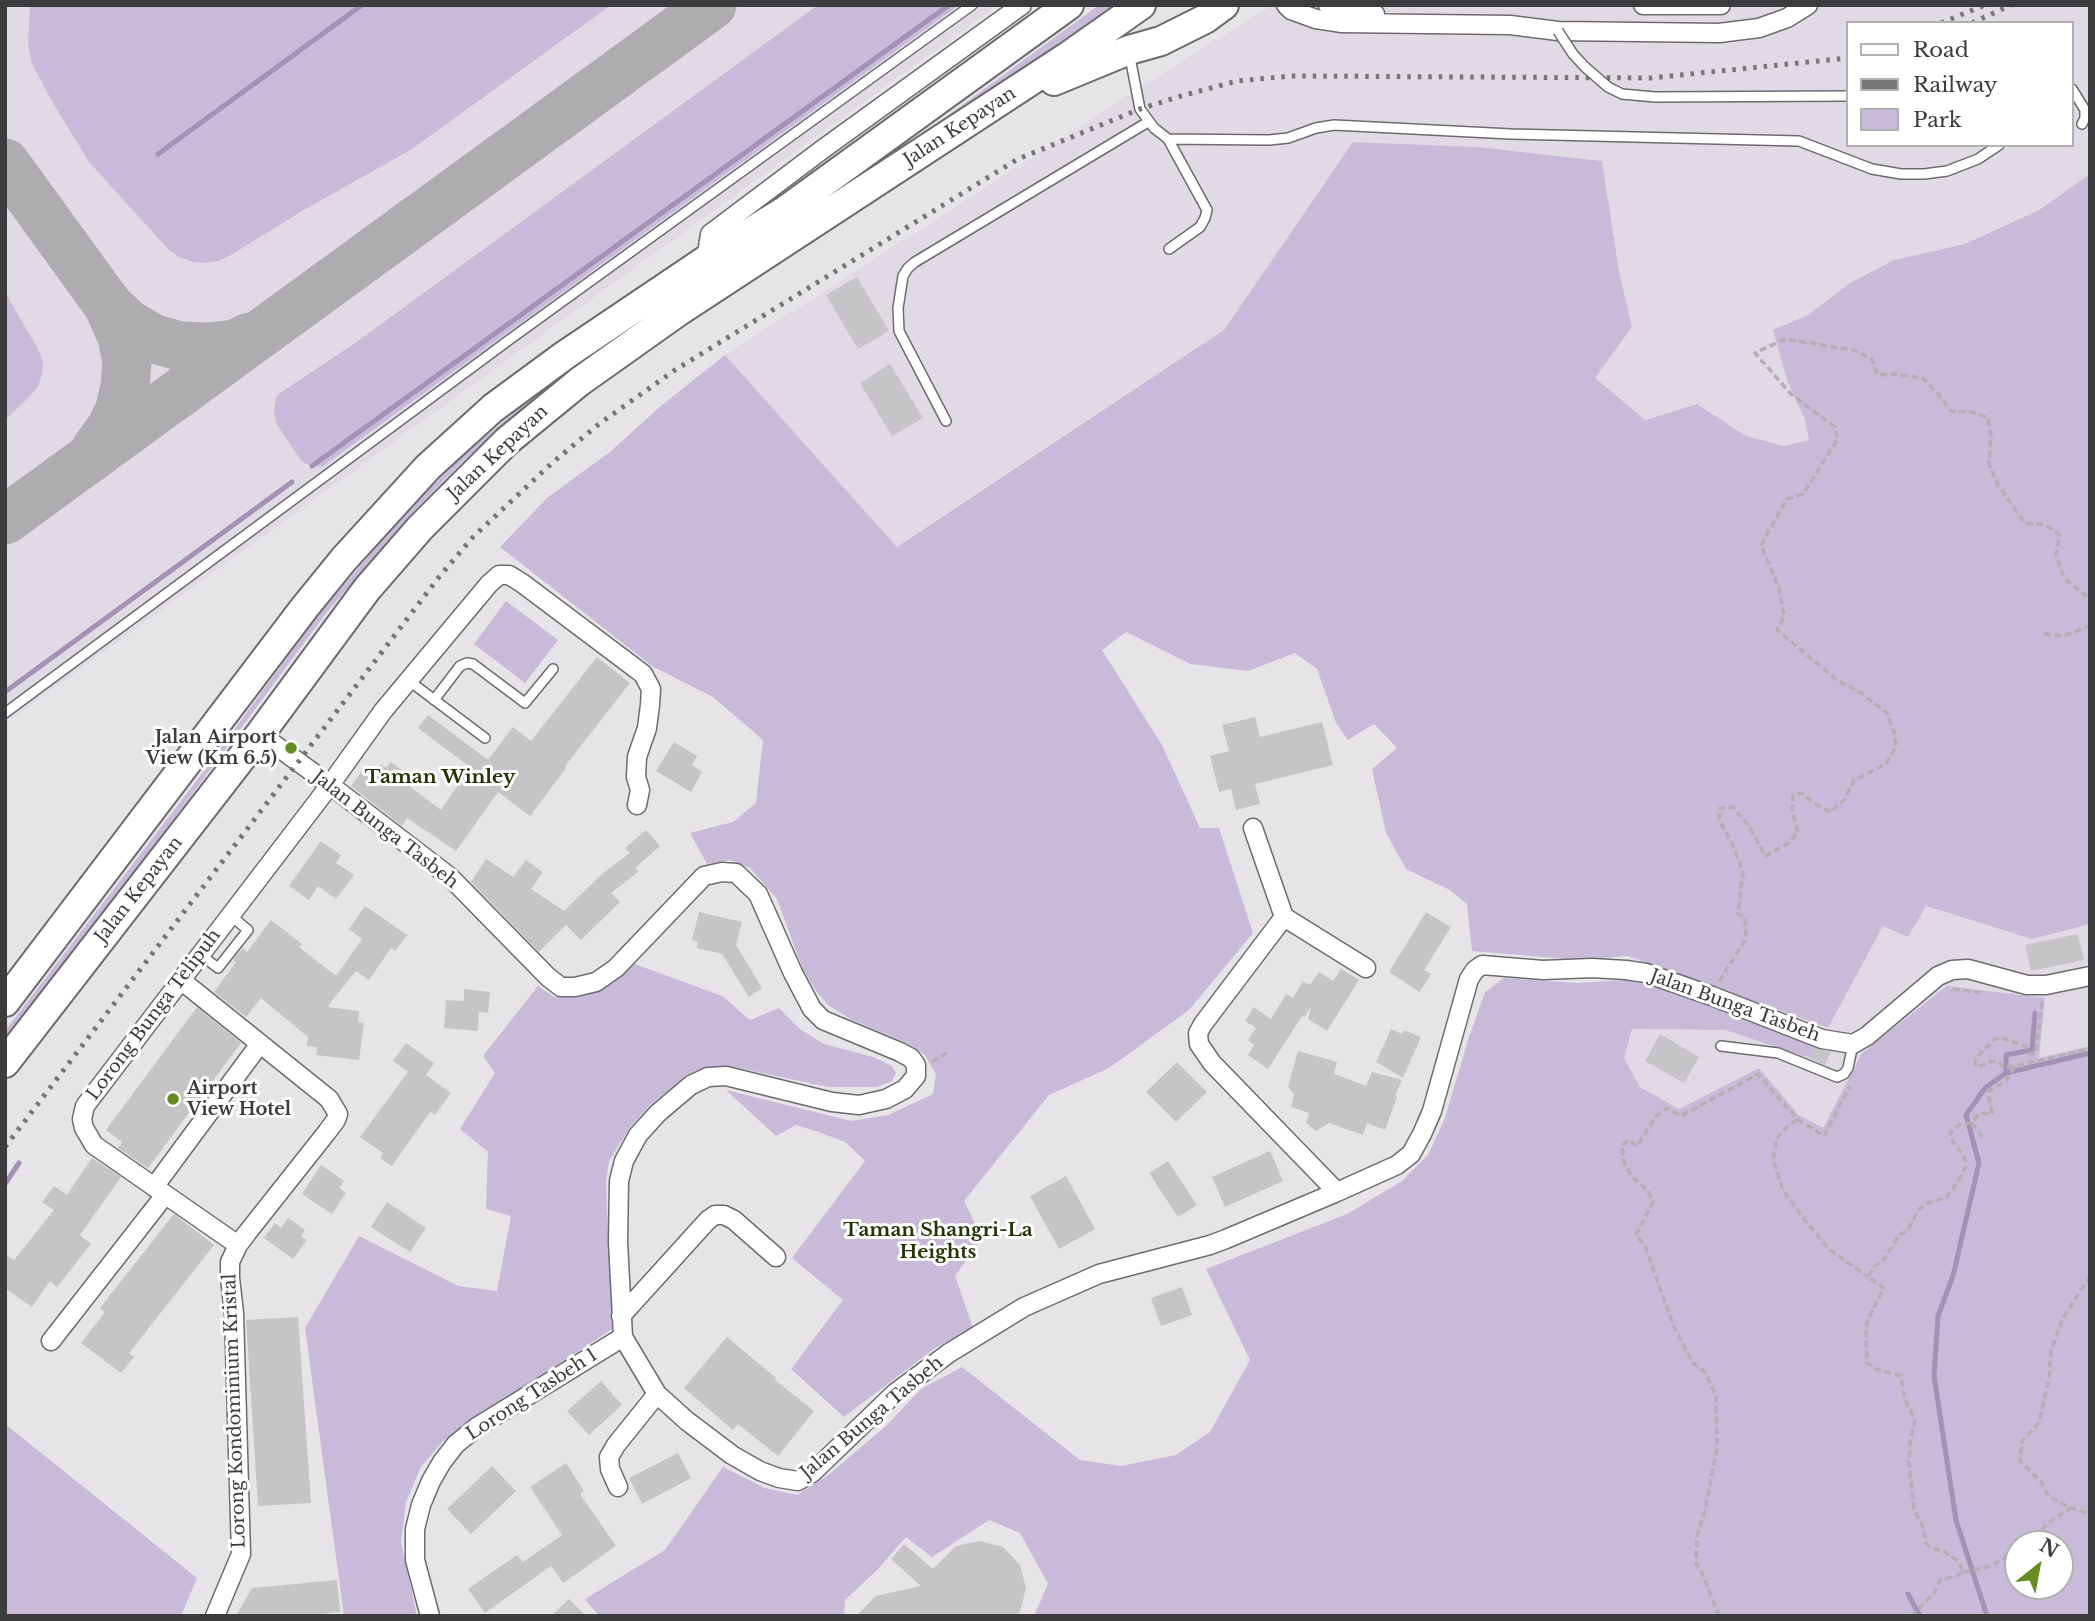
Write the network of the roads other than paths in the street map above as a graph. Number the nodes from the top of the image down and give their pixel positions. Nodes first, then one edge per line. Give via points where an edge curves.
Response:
1 (972, 5) edge
2 (1022, 5) edge
3 (1069, 5) edge
4 (1141, 5) edge
5 (1166, 5) edge
6 (1224, 5) edge
7 (1286, 5) edge
8 (1328, 5) edge
9 (1643, 5) edge
10 (1721, 5) edge
11 (1808, 5) edge
12 (1416, 23) junction
13 (1558, 31) junction
14 (1129, 50) junction
15 (1067, 57) junction
16 (2074, 94) edge
17 (1846, 96) edge
18 (978, 116) junction
19 (1148, 122) junction
20 (2082, 124) dead end
21 (1168, 139) junction
22 (1996, 147) edge
23 (1169, 249) dead end
24 (706, 260) junction
25 (946, 421) dead end
26 (553, 669) dead end
27 (408, 680) junction
28 (433, 699) junction
29 (5, 713) edge
30 (260, 734) junction
31 (485, 738) dead end
32 (330, 785) junction
33 (637, 805) dead end
34 (1253, 828) dead end
35 (1284, 918) junction
36 (1366, 968) dead end
37 (2090, 976) edge
38 (182, 981) junction
39 (5, 1002) edge
40 (1853, 1044) junction
41 (260, 1045) junction
42 (1721, 1046) dead end
43 (5, 1063) edge
44 (160, 1191) junction
45 (1337, 1192) junction
46 (238, 1245) junction
47 (776, 1257) dead end
48 (621, 1316) junction
49 (623, 1337) junction
50 (51, 1341) dead end
51 (657, 1394) junction
52 (618, 1487) dead end
53 (215, 1616) edge
54 (430, 1616) edge

1 - 29 lane
2 - 24 street via 710,234
3 - 24 highway, Jalan Kepayan via 793,205
4 - 15 highway, Jalan Kepayan
5 - 15 highway via 1105,42
6 - 14 highway via 1161,41
7 - 12 street via 1321,20 1342,23
8 - 12 street
9 - 10 street
11 - 13 street via 1759,28 1719,33
12 - 13 street
13 - 17 lane, bridge via 1585,67 1622,94
14 - 18 highway
14 - 19 lane via 1140,108
15 - 18 highway, Jalan Kepayan
16 - 20 lane via 2085,110
18 - 30 highway, Jalan Kepayan via 689,304 545,408 411,538 367,589
19 - 21 lane
19 - 25 lane via 908,268 898,308 899,331
21 - 22 lane via 1269,140 1334,125 1799,141 1872,169 1901,174 1947,171
21 - 23 lane via 1207,210 1200,227
24 - 39 highway, Jalan Kepayan via 493,408 389,508 305,607
26 - 28 lane via 525,703 467,663
27 - 28 lane
27 - 32 street
27 - 33 street via 489,584 499,575 509,575 643,674 651,689 638,757
28 - 31 lane
30 - 32 street, Jalan Bunga Tasbeh
30 - 43 highway, Jalan Kepayan
32 - 38 street, Lorong Bunga Telipuh
32 - 48 street, Jalan Bunga Tasbeh via 450,877 561,987 596,982 616,968 704,876 736,873 758,894 804,997 823,1020 900,1052 916,1065 916,1076 905,1089 859,1105 726,1076 708,1077 691,1085 658,1113 638,1135 619,1181
34 - 35 street
35 - 36 street
35 - 45 street via 1203,1024 1199,1044
37 - 40 street via 2027,985 1968,969 1952,970 1938,976
38 - 41 street
38 - 44 street, Lorong Bunga Telipuh via 85,1106 82,1119 94,1144
40 - 42 lane via 1847,1068 1837,1077 1778,1053
40 - 45 street, Jalan Bunga Tasbeh via 1822,1039 1646,973 1482,965 1469,979 1432,1111 1411,1154
41 - 44 street
41 - 46 street via 329,1099 338,1114
44 - 46 street, Lorong Bunga Telipuh
44 - 50 street
45 - 51 street, Jalan Bunga Tasbeh via 1210,1245 1099,1275 1024,1307 895,1393 798,1481 770,1475 732,1455
46 - 53 street, Lorong Kondominium Kristal via 230,1262 230,1278 241,1554
47 - 48 street via 734,1220 715,1215
48 - 49 street, Jalan Bunga Tasbeh
49 - 51 street, Jalan Bunga Tasbeh
49 - 54 street, Lorong Tasbeh 1 via 477,1427 442,1462 415,1529 415,1560
51 - 52 street via 609,1457

